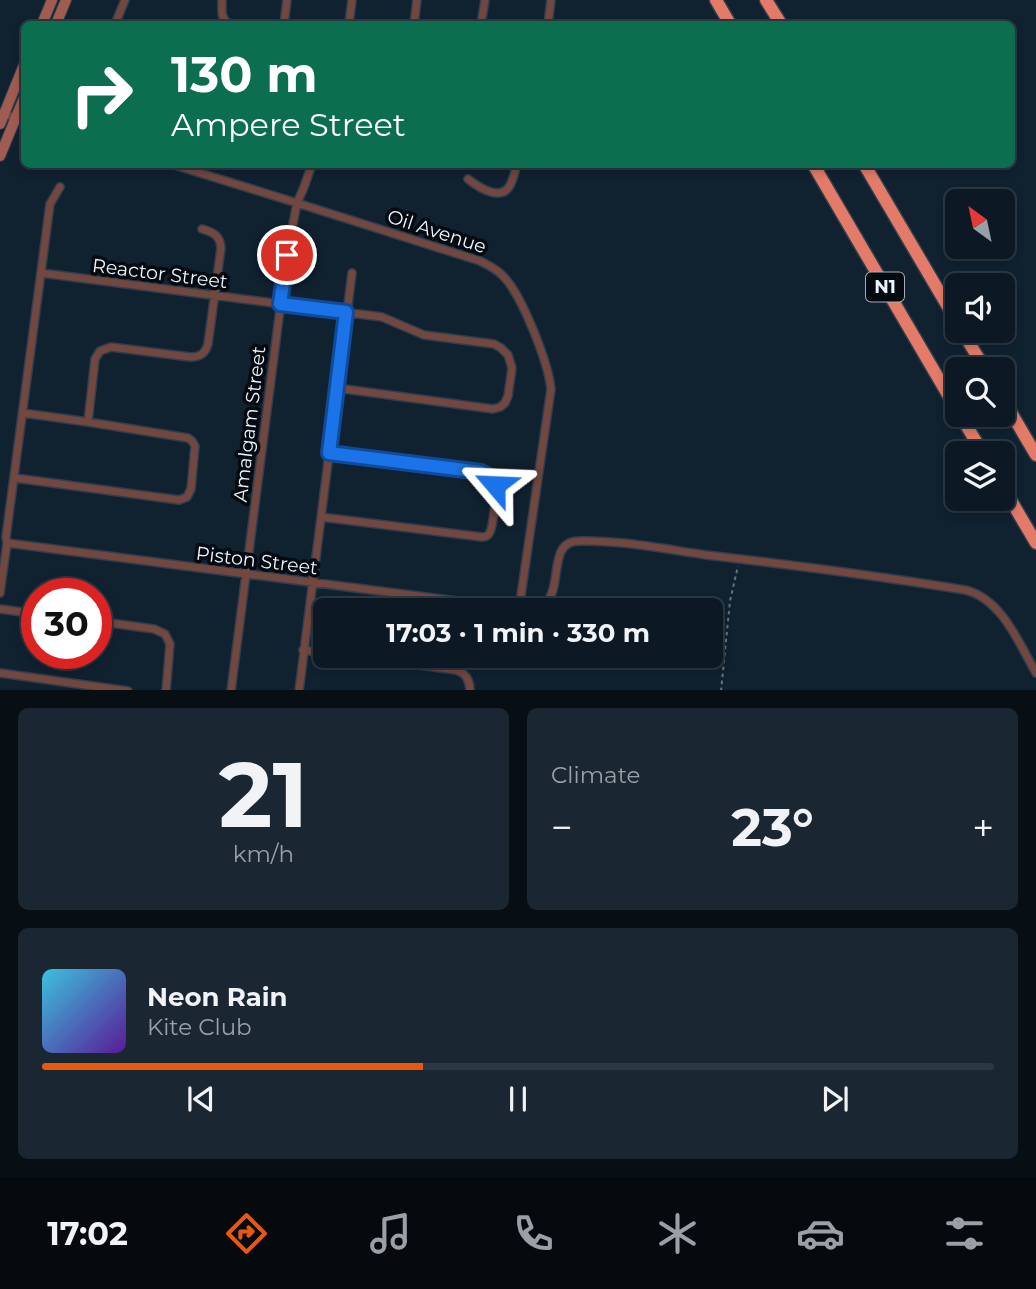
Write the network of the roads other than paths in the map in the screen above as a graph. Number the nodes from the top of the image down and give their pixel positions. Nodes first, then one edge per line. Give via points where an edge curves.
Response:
1 (52, 0) edge
2 (66, 0) edge
3 (125, 0) edge
4 (222, 0) edge
5 (287, 0) edge
6 (352, 0) edge
7 (417, 0) edge
8 (485, 0) edge
9 (551, 0) edge
10 (716, 0) edge
11 (766, 0) edge
12 (42, 21) edge
13 (57, 21) edge
14 (116, 21) edge
15 (226, 21) edge
16 (284, 21) edge
17 (349, 21) edge
18 (414, 21) edge
19 (482, 21) edge
20 (548, 21) edge
21 (728, 21) edge
22 (779, 21) edge
23 (21, 72) edge
24 (1, 117) edge
25 (20, 119) edge
26 (0, 156) edge
27 (184, 168) edge
28 (311, 168) edge
29 (516, 168) edge
30 (815, 168) edge
31 (866, 168) edge
32 (468, 179) dead end
33 (60, 187) dead end
34 (297, 203) junction
35 (202, 229) dead end
36 (41, 273) junction
37 (352, 273) dead end
38 (215, 296) junction
39 (945, 302) edge
40 (280, 304) junction
41 (346, 312) junction
42 (337, 388) junction
43 (945, 390) edge
44 (23, 413) junction
45 (1015, 419) edge
46 (88, 422) junction
47 (329, 453) junction
48 (1036, 455) edge
49 (15, 478) junction
50 (1015, 507) edge
51 (321, 517) junction
52 (7, 543) junction
53 (1036, 543) edge
54 (246, 575) junction
55 (312, 582) junction
56 (0, 593) edge
57 (434, 598) edge
58 (521, 598) edge
59 (550, 598) edge
60 (0, 609) edge
61 (21, 612) edge
62 (112, 623) edge
63 (303, 650) junction
64 (313, 651) edge
65 (441, 668) edge
66 (0, 673) edge
67 (1036, 673) edge
68 (121, 690) edge
69 (166, 690) edge
70 (231, 690) edge
71 (299, 690) edge
72 (470, 690) edge

1 - 12 main road
2 - 13 main road
3 - 14 street
4 - 15 street
5 - 16 street
6 - 17 street
7 - 18 street
8 - 19 street
9 - 20 street
10 - 21 highway
11 - 22 highway
23 - 24 main road
24 - 25 street
25 - 26 main road
27 - 34 street, Oil Avenue
28 - 34 street, Amalgam Street
29 - 32 street via 510,185 501,192 479,188
30 - 43 highway, N1
31 - 39 highway, N1
33 - 36 street via 50,204
34 - 40 street, Amalgam Street
34 - 58 street, Oil Avenue via 488,264 514,289 545,360 551,389
35 - 38 street via 213,232 220,243
36 - 38 street, Reactor Street
36 - 44 street
37 - 41 street
38 - 40 street, Reactor Street
38 - 46 street via 208,344 201,355 111,347 100,351 94,363
40 - 41 street, Reactor Street
40 - 54 street, Amalgam Street
41 - 42 street
41 - 42 street, Reactor Street via 386,318 424,335 497,345 511,363 510,383 505,403 493,409
42 - 47 street
44 - 46 street
44 - 49 street
45 - 48 highway
46 - 49 street via 190,439 195,450 187,497 173,499
47 - 51 street
47 - 51 street via 485,474 495,485 494,506 490,532 482,537
49 - 52 street
50 - 53 highway
51 - 55 street
52 - 54 street, Piston Street
52 - 56 street
54 - 55 street, Piston Street
54 - 70 street, Amalgam Street
55 - 57 street, Piston Street
55 - 63 street
59 - 67 street via 560,552 573,541 842,570 975,592 1001,614
60 - 61 street
62 - 69 street via 165,634 170,644
63 - 64 street
63 - 71 street
65 - 72 street via 463,673
66 - 68 street

